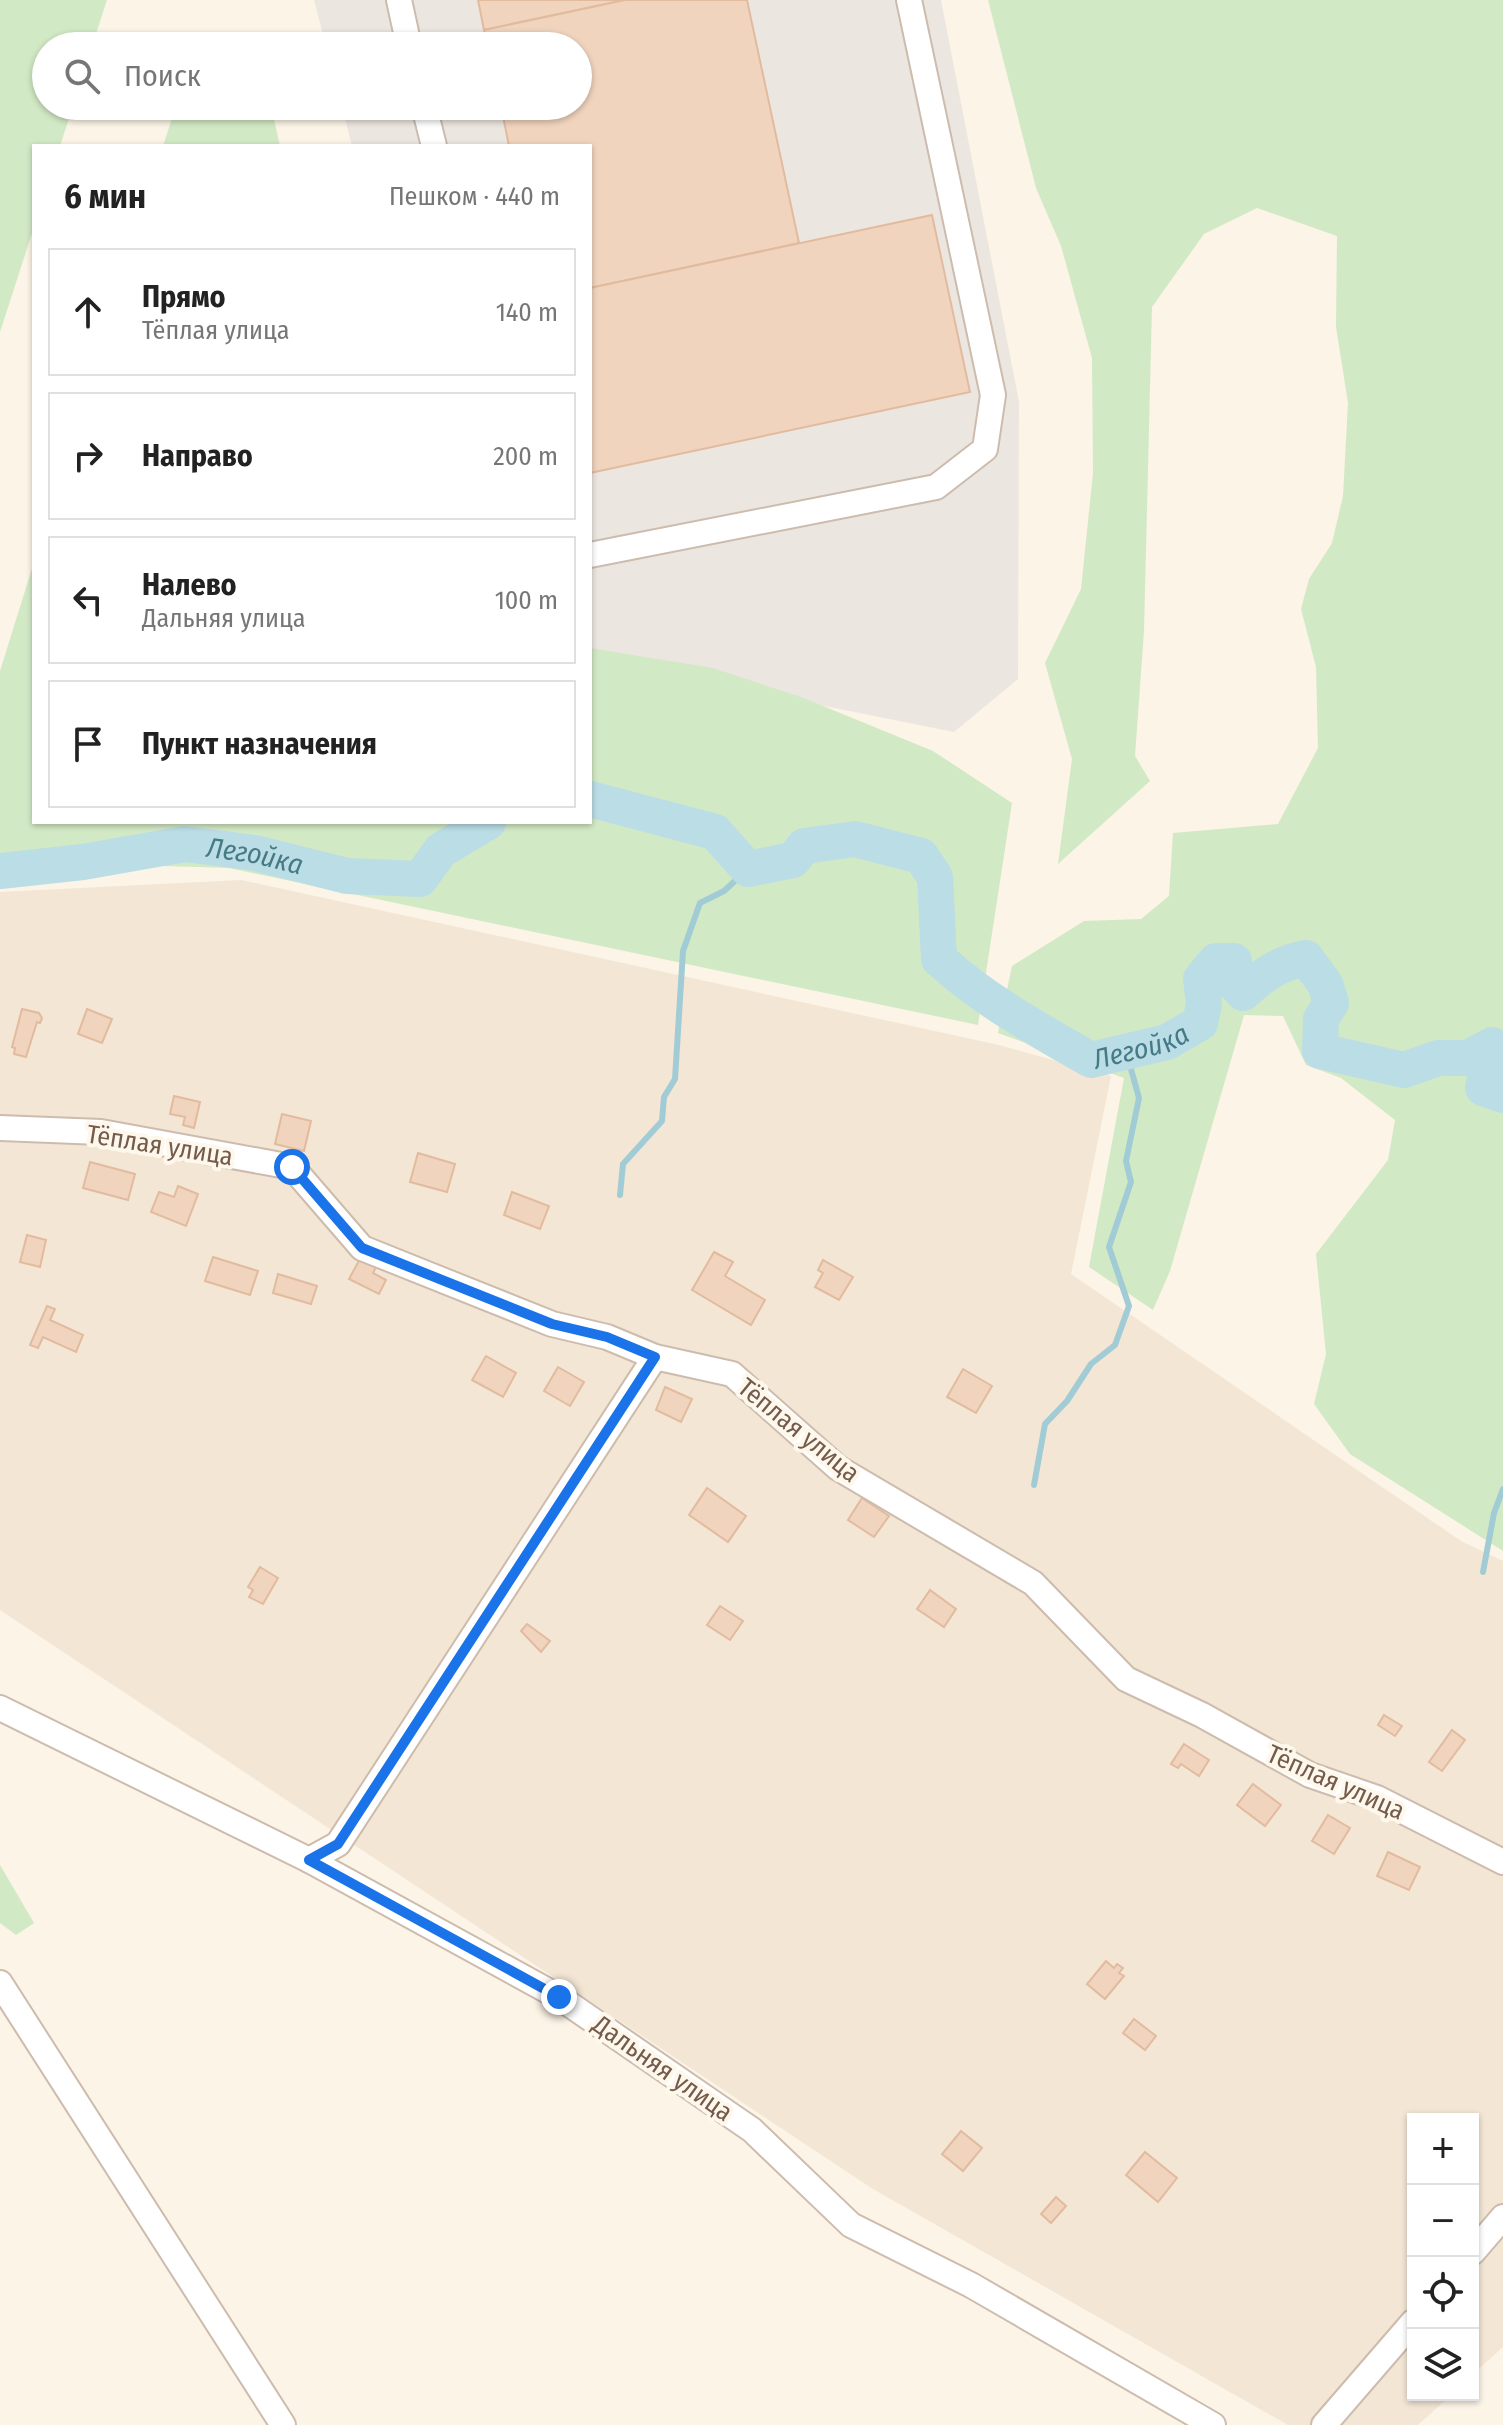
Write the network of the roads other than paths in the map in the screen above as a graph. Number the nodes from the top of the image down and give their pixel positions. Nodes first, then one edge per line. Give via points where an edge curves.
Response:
1 (399, 0) edge
2 (909, 0) edge
3 (406, 32) edge
4 (428, 120) edge
5 (434, 144) edge
6 (592, 555) edge
7 (0, 1128) edge
8 (655, 1357) junction
9 (0, 1708) edge
10 (309, 1860) junction
11 (1503, 1862) edge
12 (0, 1983) edge
13 (1503, 2217) edge
14 (1479, 2245) edge
15 (1407, 2329) edge
16 (283, 2425) edge
17 (1213, 2425) edge
18 (1324, 2425) edge

1 - 3 street
2 - 6 street via 993,395 985,449 936,487
4 - 5 street
7 - 8 street, Тёплая улица via 101,1132 292,1167 362,1248 552,1324 607,1337
8 - 10 street via 338,1844
8 - 11 street, Тёплая улица via 732,1374 838,1468 1033,1583 1126,1679 1310,1775 1377,1798
9 - 10 street, Дальняя улица
10 - 17 street, Дальняя улица via 559,1997 752,2130 851,2225 971,2285
12 - 16 street
13 - 14 street
15 - 18 street

